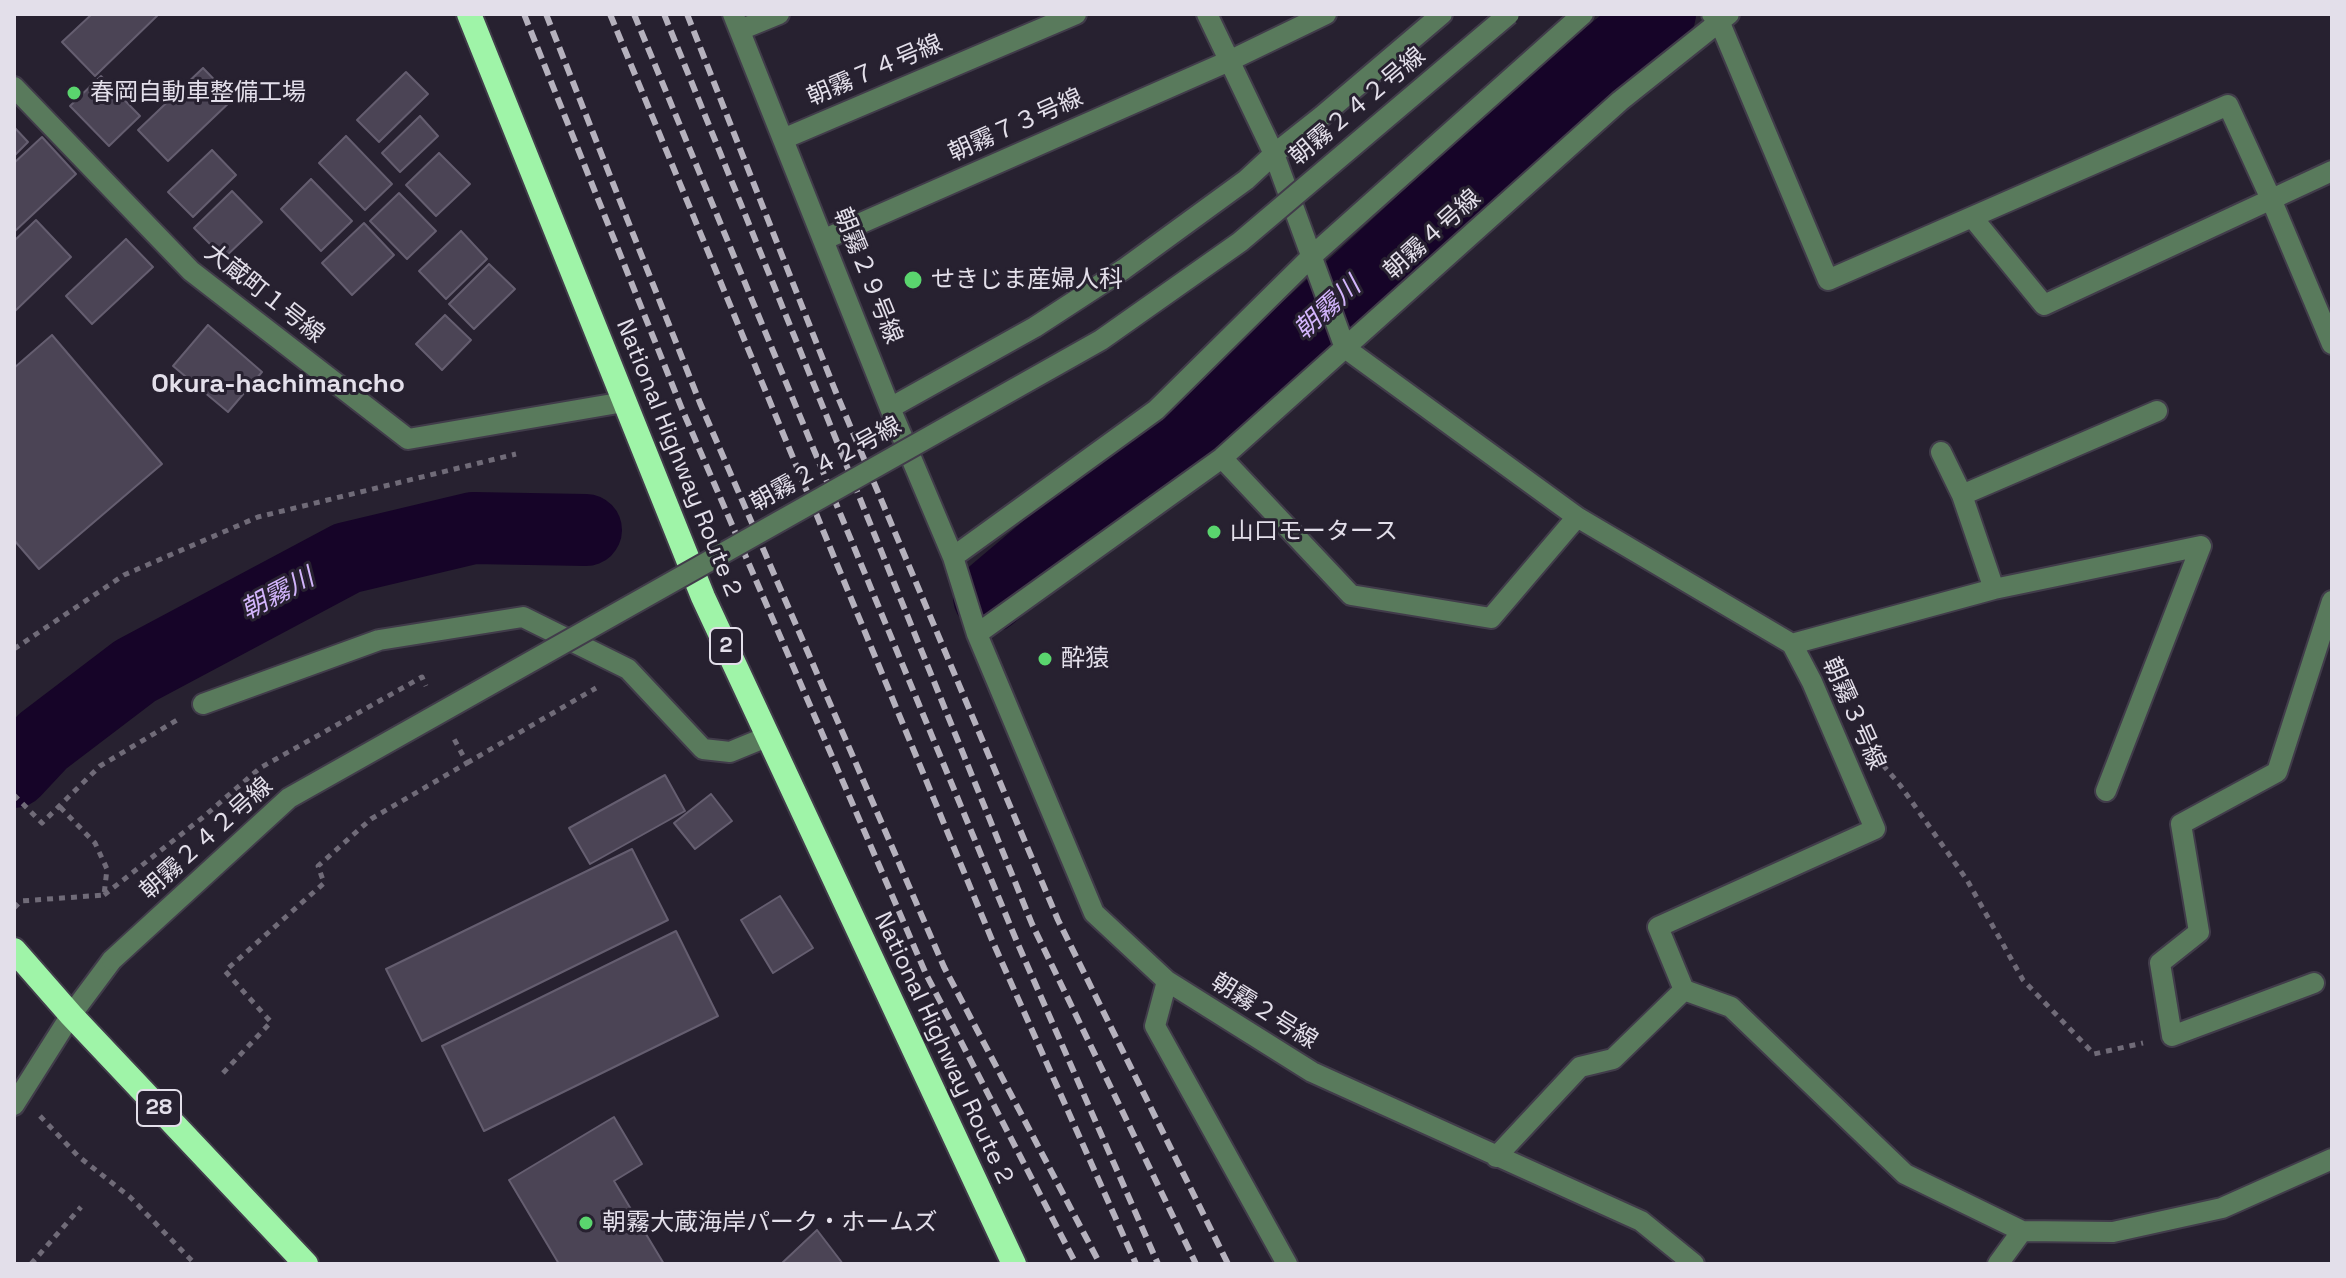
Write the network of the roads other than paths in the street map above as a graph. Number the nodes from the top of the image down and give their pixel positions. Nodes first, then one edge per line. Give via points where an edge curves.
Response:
1 (469, 14) edge
2 (779, 14) edge
3 (1076, 14) edge
4 (1207, 14) edge
5 (1326, 14) edge
6 (1442, 14) edge
7 (1509, 14) edge
8 (1583, 14) edge
9 (1720, 17) edge
10 (737, 22) edge
11 (1229, 61) junction
12 (14, 87) edge
13 (783, 139) junction
14 (1274, 154) junction
15 (2332, 171) edge
16 (2271, 199) junction
17 (1972, 217) junction
18 (825, 239) junction
19 (1313, 255) junction
20 (1343, 342) junction
21 (2332, 344) edge
22 (624, 402) junction
23 (890, 408) junction
24 (2157, 411) dead end
25 (1941, 452) dead end
26 (1222, 458) junction
27 (1962, 495) junction
28 (1577, 517) junction
29 (953, 557) junction
30 (960, 580) joint
31 (1994, 589) junction
32 (2332, 601) edge
33 (974, 624) junction
34 (1792, 644) junction
35 (203, 704) road end
36 (769, 736) junction
37 (2106, 791) dead end
38 (14, 950) edge
39 (1167, 981) junction
40 (2314, 983) dead end
41 (1684, 990) junction
42 (71, 1015) junction
43 (17, 1100) edge
44 (1496, 1157) junction
45 (2332, 1159) edge
46 (2022, 1231) junction
47 (306, 1264) edge
48 (1014, 1264) edge
49 (1287, 1264) edge
50 (1694, 1264) edge
51 (1998, 1264) edge

1 - 22 highway, National Highway Route 2 / 2
2 - 10 street
3 - 13 street, 朝霧７４号線
4 - 11 street
5 - 11 street, 朝霧７３号線
6 - 14 street
7 - 42 street, 朝霧２４２号線, bridge via 1240,242 1101,340 289,798 112,960
8 - 19 street
9 - 17 street via 1828,280
9 - 20 street, 朝霧４号線
10 - 13 street, 朝霧２９号線
11 - 14 street
11 - 18 street, 朝霧７３号線
12 - 22 street, 大蔵町１号線 via 191,271 408,439
13 - 18 street, 朝霧２９号線
14 - 19 street
14 - 23 street via 1111,278
15 - 16 street
16 - 17 street via 2044,305
16 - 17 street via 2228,105
16 - 21 street
18 - 23 street, 朝霧２９号線
19 - 20 street
19 - 29 street via 1156,410
20 - 26 street, 朝霧４号線
20 - 28 street, 朝霧３号線
22 - 36 highway, National Highway Route 2 / 2 via 703,597
23 - 29 street, 朝霧２９号線
24 - 27 street
25 - 27 street
26 - 28 street via 1351,595 1491,618
26 - 33 street, 朝霧４号線
27 - 31 street
28 - 34 street, 朝霧３号線
29 - 30 street, 朝霧２９号線
30 - 33 street, 朝霧２号線
31 - 34 street
31 - 37 street via 2201,546
32 - 40 street via 2277,772 2181,824 2199,932 2160,963 2172,1036
33 - 39 street, 朝霧２号線 via 1094,913
34 - 41 street, 朝霧３号線 via 1875,829 1658,927
35 - 36 street via 379,640 523,617 628,669 703,749 730,752
36 - 48 highway, National Highway Route 2 / 2
38 - 42 highway, 28
39 - 44 street, 朝霧２号線 via 1312,1072
39 - 49 street via 1155,1026
41 - 44 street via 1613,1059 1580,1067
41 - 46 street via 1731,1007 1905,1174
42 - 43 street, 朝霧２４２号線
42 - 47 highway, 28
44 - 50 street, 朝霧２号線 via 1641,1221
45 - 46 street via 2222,1208 2113,1232
46 - 51 street

